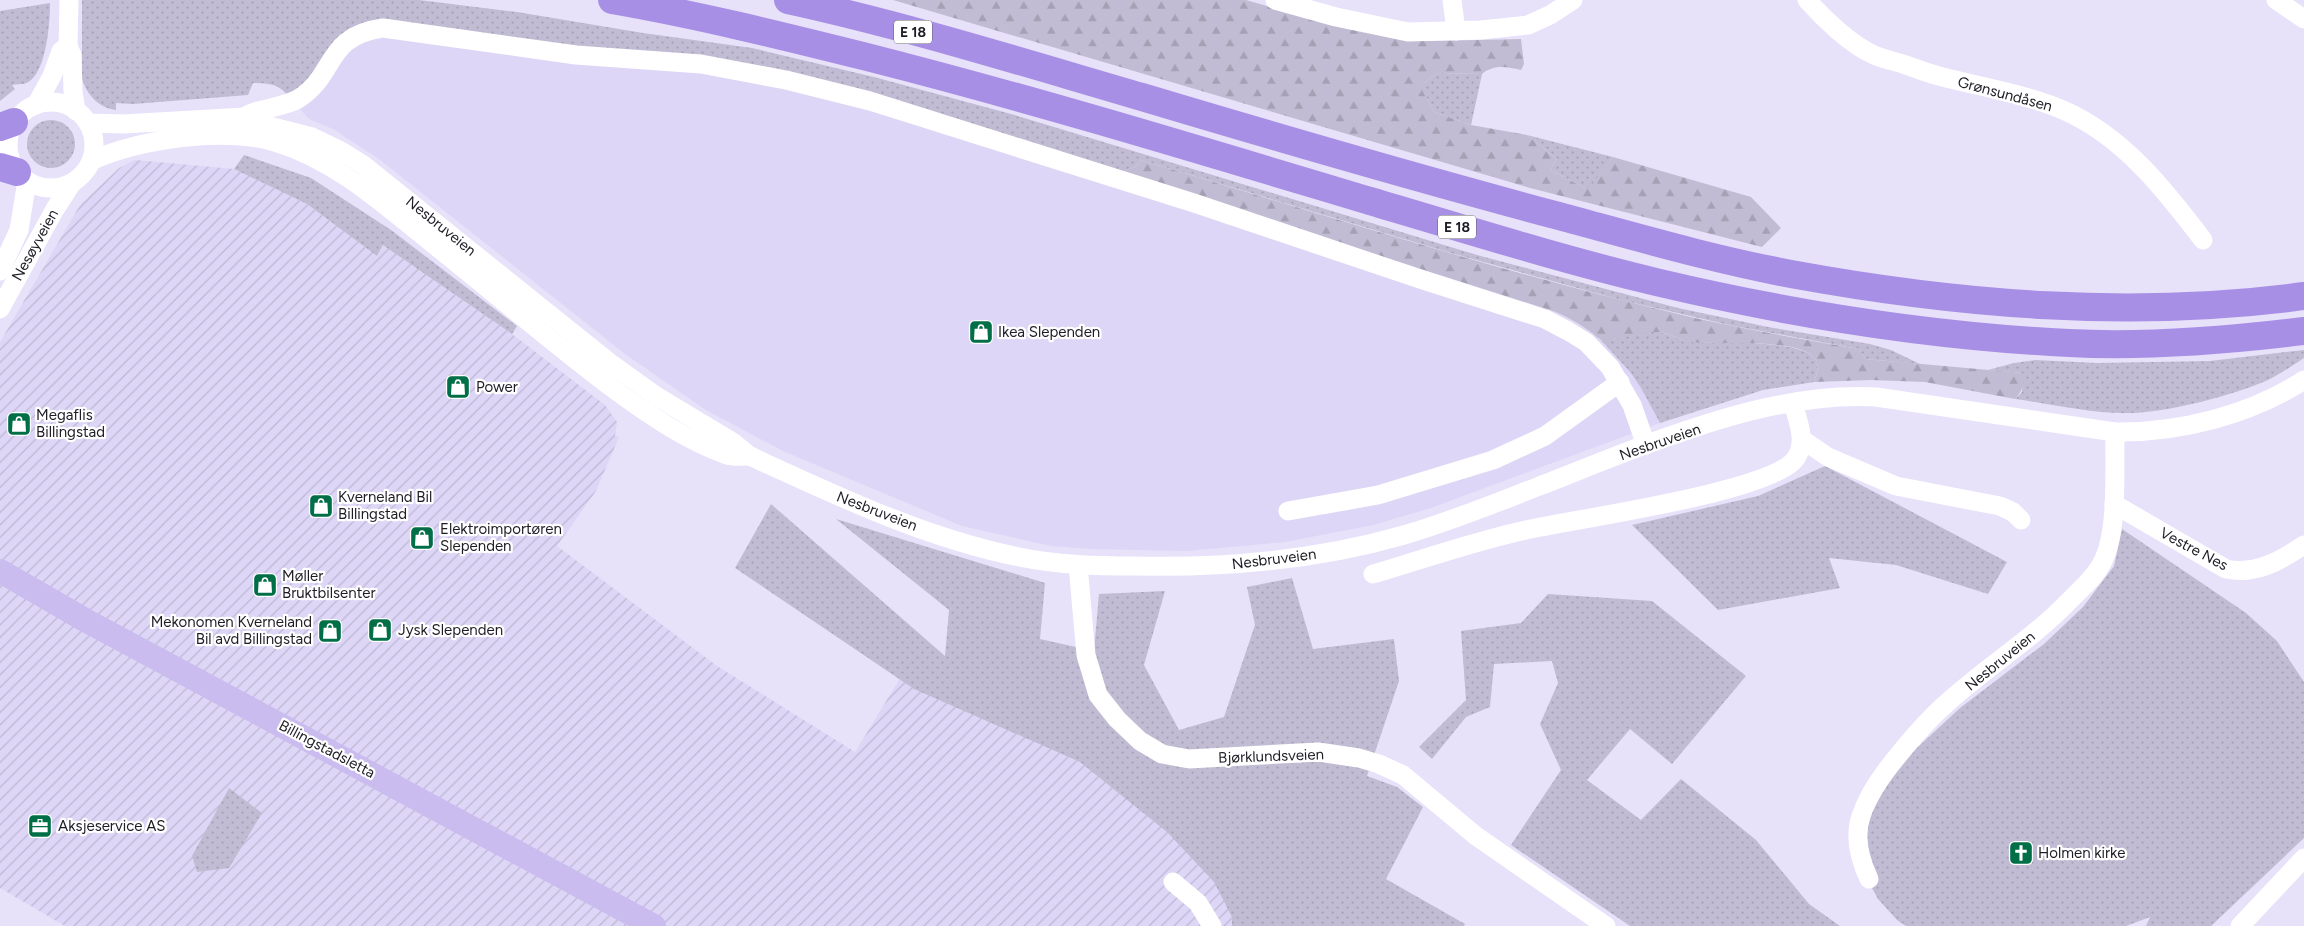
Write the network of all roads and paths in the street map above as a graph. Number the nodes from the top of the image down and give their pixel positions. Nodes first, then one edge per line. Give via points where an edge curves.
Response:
1 (69, 0) edge
2 (612, 0) edge
3 (1276, 0) edge
4 (1452, 0) edge
5 (1573, 0) edge
6 (1807, 0) edge
7 (2276, 0) edge
8 (794, 1) edge
9 (2304, 19) edge
10 (1456, 31) junction
11 (68, 46) junction
12 (36, 105) junction
13 (79, 109) junction
14 (245, 117) junction
15 (7, 125) edge
16 (91, 161) junction
17 (15, 174) edge
18 (72, 183) junction
19 (2203, 240) dead end
20 (0, 272) edge
21 (2304, 296) edge
22 (0, 309) edge
23 (2304, 331) edge
24 (2304, 380) edge
25 (1620, 382) junction
26 (1793, 403) junction
27 (2115, 432) junction
28 (1803, 440) junction
29 (1646, 445) junction
30 (750, 456) junction
31 (2114, 504) junction
32 (1288, 511) dead end
33 (2021, 520) dead end
34 (2304, 545) edge
35 (1078, 565) junction
36 (0, 571) edge
37 (1373, 574) dead end
38 (0, 590) edge
39 (2304, 858) edge
40 (1868, 879) dead end
41 (1173, 882) dead end
42 (625, 926) edge
43 (654, 926) edge
44 (1212, 926) edge
45 (1606, 926) edge
46 (2240, 926) edge

1 - 11 street
2 - 23 highway, E 18 via 715,20 912,68 1645,279 1770,305 1892,327 2073,343 2172,342
3 - 10 street via 1408,32
4 - 10 street
5 - 10 street via 1528,25
6 - 19 street, Grønsundåsen via 1854,43 1873,55 1937,76 2024,96 2064,111 2095,129 2121,147 2146,171
7 - 9 street
8 - 21 highway, E 18 via 1024,62 1477,194 1666,245 1787,273 1908,293 2072,307 2172,307
11 - 12 street via 61,51
11 - 13 street
12 - 13 street via 57,103
12 - 15 street
13 - 14 street, Nesbruveien via 117,124
13 - 16 street via 94,147
14 - 25 street via 300,98 315,83 342,44 362,32 383,28 576,55 701,64 767,76 870,102 1013,146 1545,319 1586,342
14 - 30 street, Nesbruveien via 312,137 362,164 617,369
15 - 17 street via 8,148
16 - 18 street via 84,174
16 - 30 street, Nesbruveien via 135,146 201,137 266,140 310,156 338,171 396,214 578,362 645,412 728,455
17 - 18 street via 43,188 58,188
17 - 20 street, Nesøyveien via 19,230
18 - 22 street, Nesøyveien
24 - 27 street, Nesbruveien via 2278,395 2214,419
25 - 29 street
25 - 32 street via 1545,436 1493,460 1378,495
26 - 27 street, Nesbruveien via 1849,397 1876,398
26 - 28 street
26 - 29 street, Nesbruveien
27 - 31 street, Nesbruveien
28 - 33 street via 1828,456 1896,486 2000,506
28 - 37 street via 1796,459 1780,470 1730,490 1525,530
29 - 35 street, Nesbruveien via 1417,531 1317,555 1179,567
30 - 35 street, Nesbruveien via 875,512 951,539 1019,557
31 - 34 street, Vestre Nes via 2211,562 2238,572 2256,570
31 - 40 street, Nesbruveien via 2108,549 2094,575 2048,622 1934,714 1877,785 1860,818 1858,845
35 - 45 street, Bjørklundsveien via 1086,655 1098,695 1140,741 1162,754 1189,759 1318,752 1379,764 1403,775 1476,836
36 - 43 main road, Billingstadsletta via 85,620
38 - 42 main road, Billingstadsletta
39 - 46 street
41 - 44 street via 1198,903

